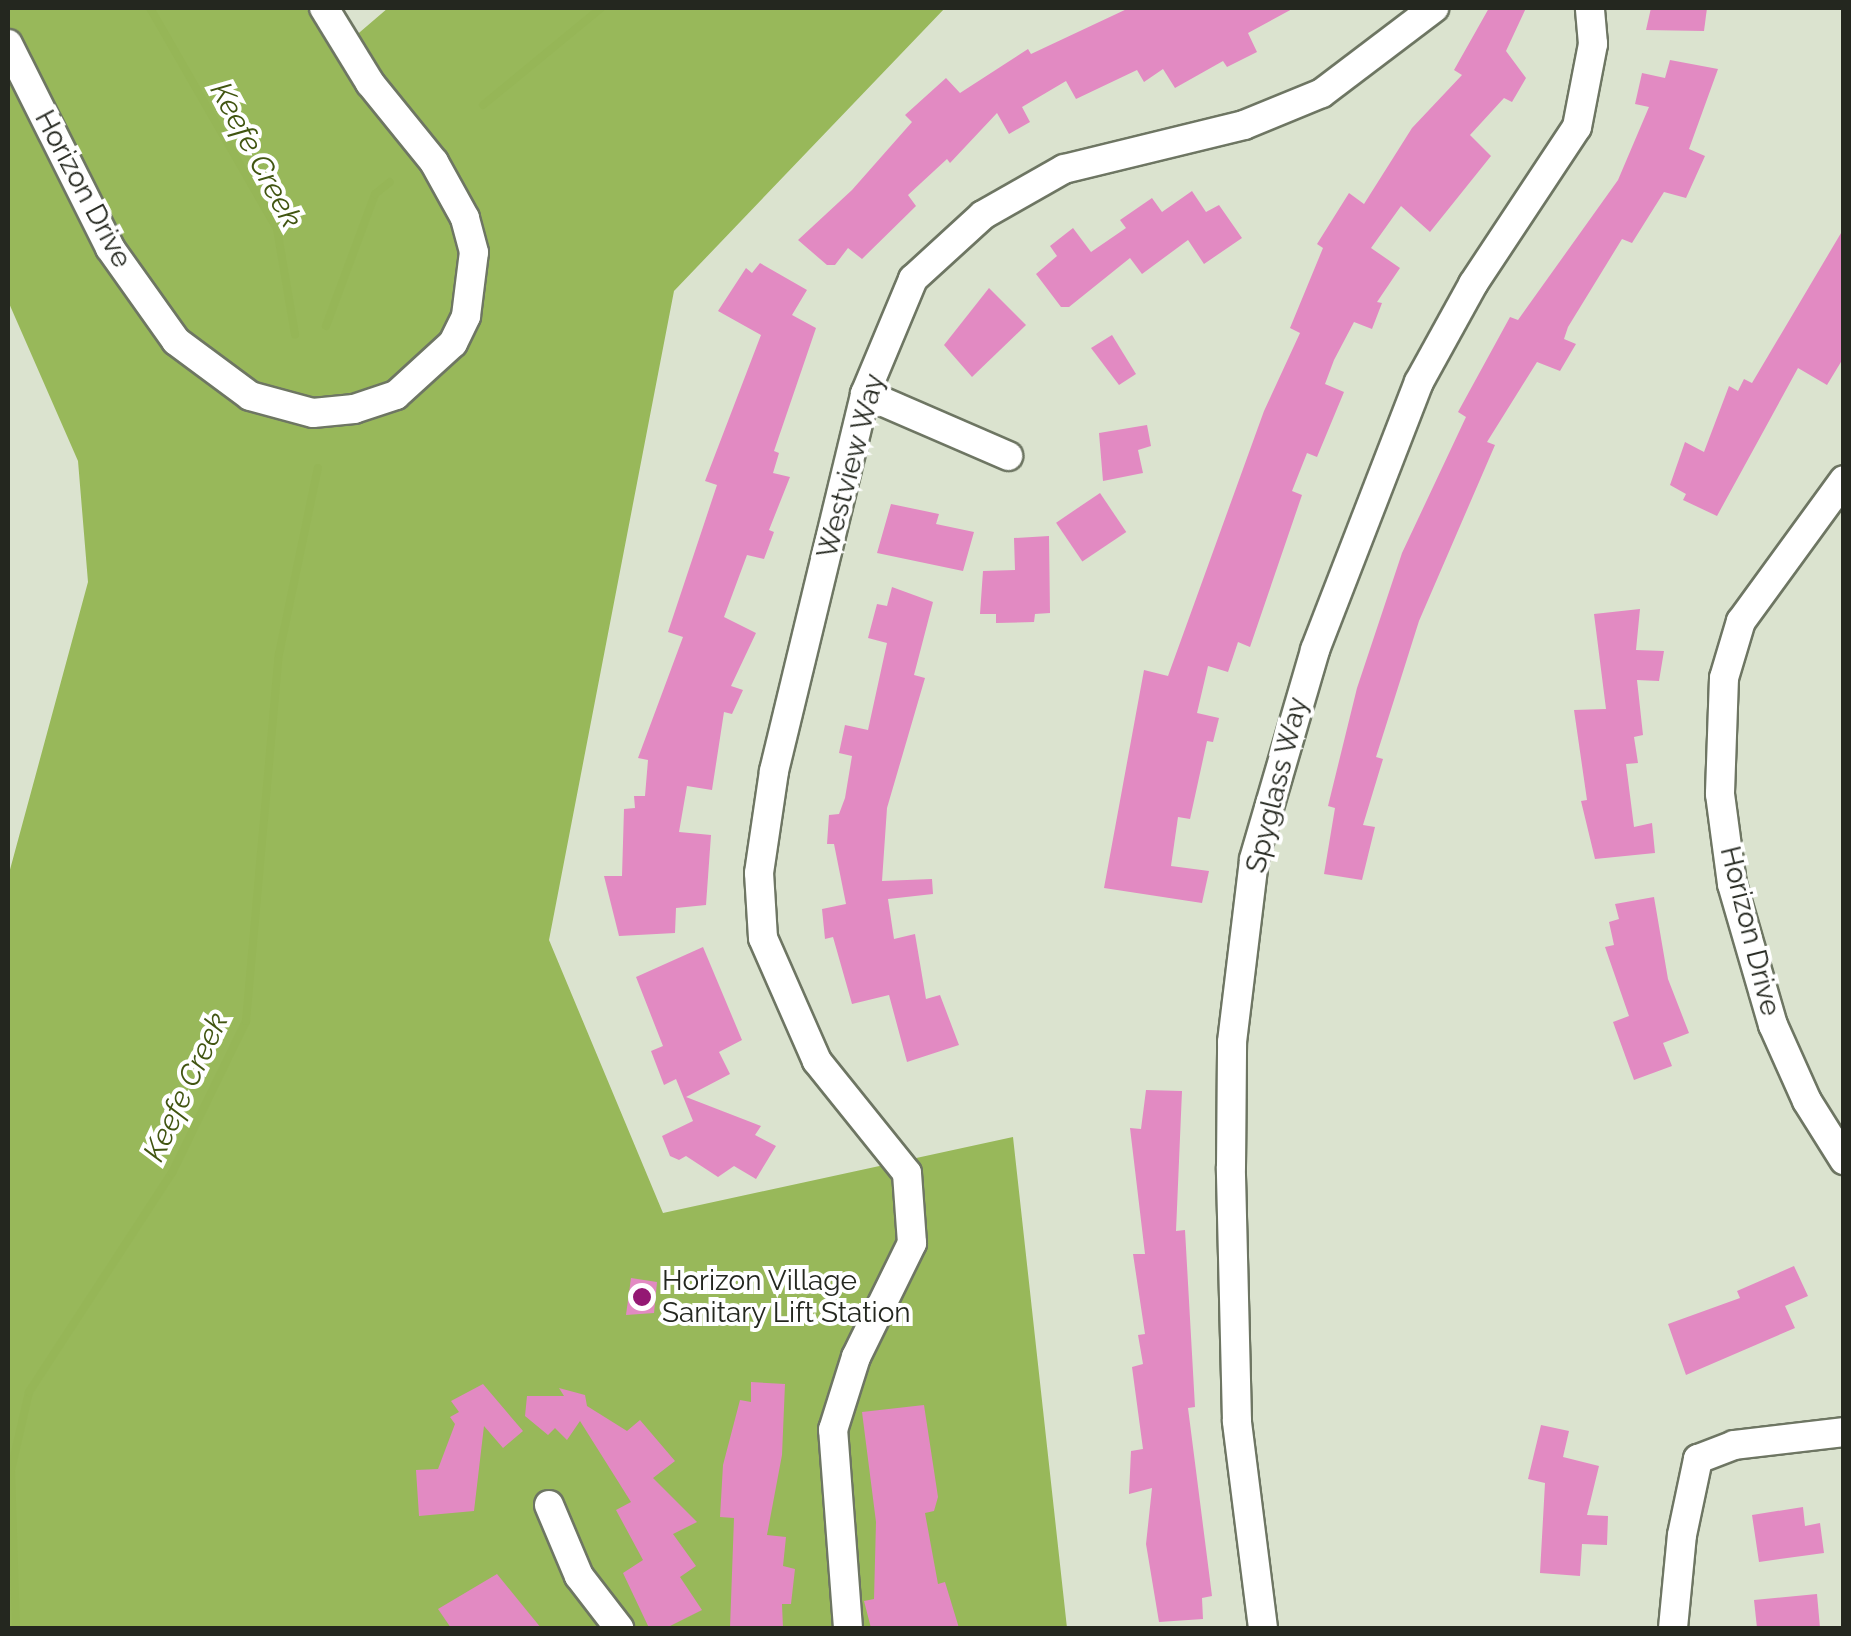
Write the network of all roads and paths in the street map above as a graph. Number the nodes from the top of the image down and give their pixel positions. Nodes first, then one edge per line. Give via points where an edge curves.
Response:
1 (324, 8) edge
2 (1434, 8) edge
3 (1590, 8) edge
4 (8, 44) edge
5 (865, 394) junction
6 (1008, 456) dead end
7 (1844, 480) edge
8 (1844, 1160) edge
9 (1844, 1432) edge
10 (549, 1506) dead end
11 (619, 1628) edge
12 (848, 1628) edge
13 (1264, 1628) edge
14 (1673, 1628) edge

1 - 4 street, Horizon Drive via 370,83 434,162 465,218 474,252 466,316 453,343 396,396 354,409 313,413 250,396 176,341 110,248
2 - 5 street, Westview Way via 1322,94 1244,126 1064,169 983,215 913,280
3 - 13 street, Spyglass Way via 1593,44 1577,127 1473,284 1419,382 1314,650 1254,859 1232,1042 1230,1167 1236,1421
5 - 6 street
5 - 12 street, Westview Way via 774,771 760,874 763,938 817,1061 907,1173 912,1243 856,1358 833,1430
7 - 8 street, Horizon Drive via 1741,621 1724,678 1720,794 1732,884 1773,1024
9 - 14 street via 1734,1445 1698,1459
10 - 11 street via 579,1576

